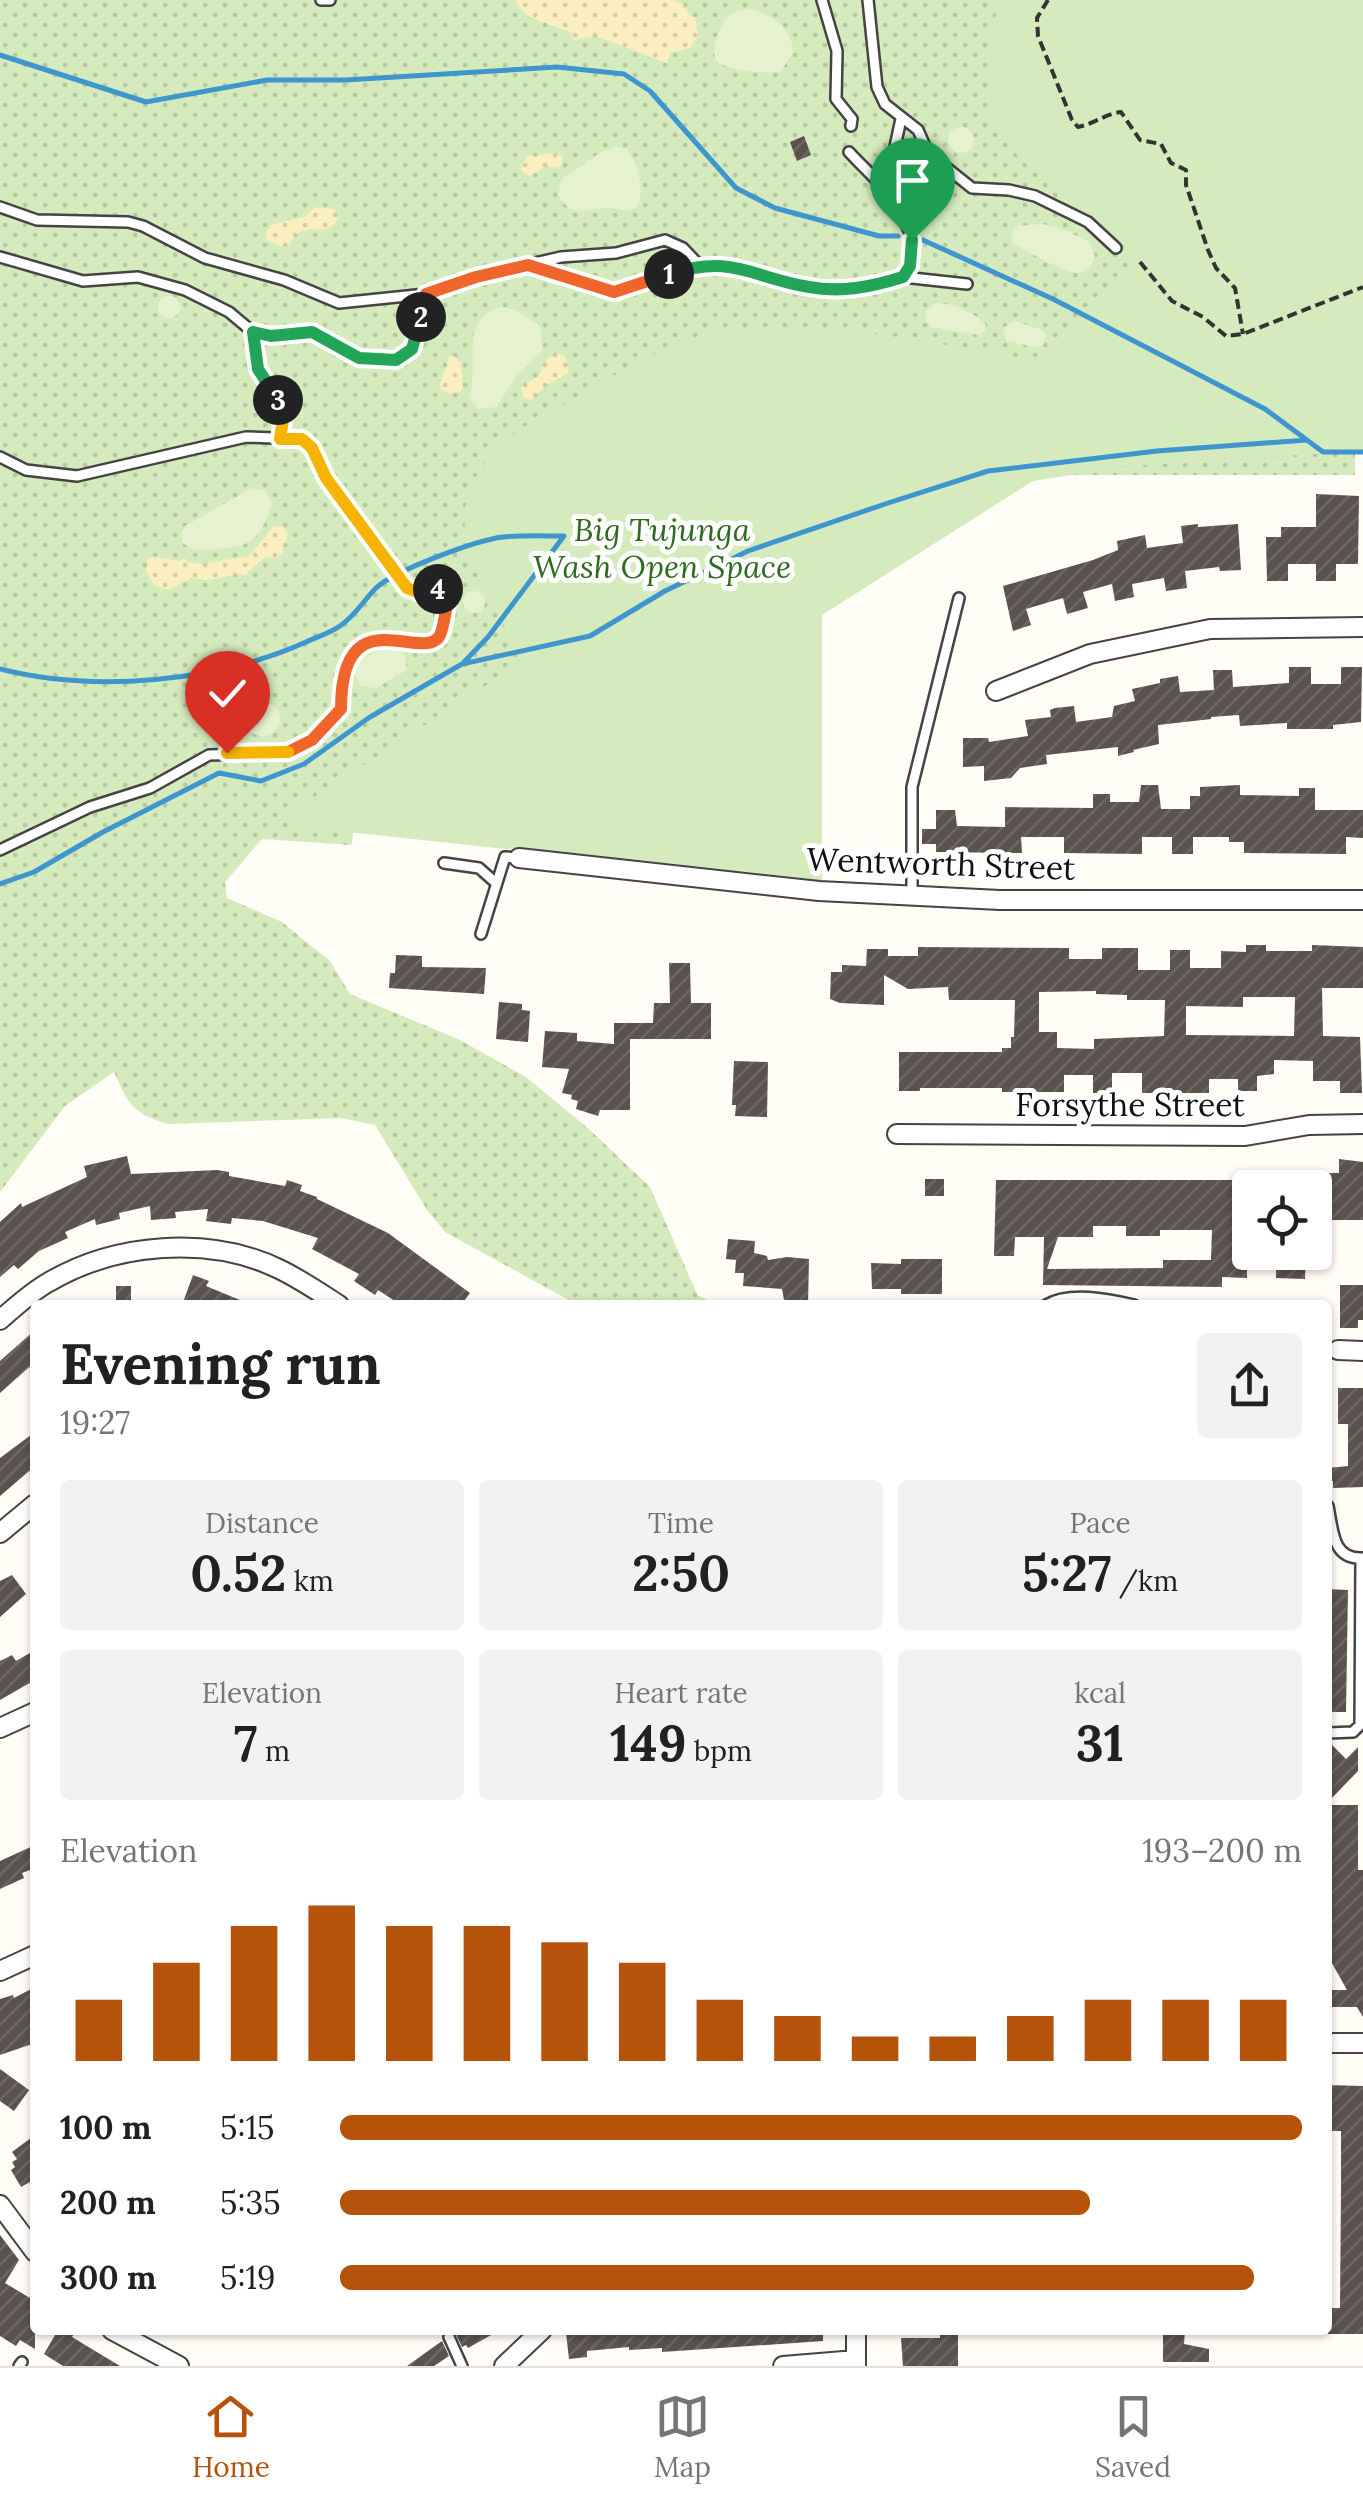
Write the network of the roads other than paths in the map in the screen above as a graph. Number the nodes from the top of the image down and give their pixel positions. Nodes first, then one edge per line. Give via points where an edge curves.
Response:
1 (321, 0) edge
2 (330, 0) edge
3 (822, 0) edge
4 (868, 0) edge
5 (901, 119) junction
6 (851, 126) dead end
7 (849, 152) dead end
8 (928, 153) junction
9 (891, 166) junction
10 (878, 178) junction
11 (0, 208) edge
12 (1116, 248) dead end
13 (0, 257) edge
14 (528, 265) junction
15 (700, 266) junction
16 (903, 277) junction
17 (967, 284) dead end
18 (426, 294) junction
19 (253, 332) junction
20 (280, 439) junction
21 (0, 457) edge
22 (960, 598) dead end
23 (1363, 627) edge
24 (996, 691) dead end
25 (0, 850) edge
26 (519, 858) joint
27 (444, 863) dead end
28 (496, 883) junction
29 (912, 896) junction
30 (1363, 900) edge
31 (481, 934) dead end
32 (1363, 1124) edge
33 (897, 1134) dead end
34 (331, 1300) edge
35 (1053, 1300) edge
36 (1093, 1300) edge
37 (0, 1320) edge
38 (1338, 1350) dead end
39 (1363, 1351) edge
40 (30, 1508) edge
41 (1332, 1527) edge
42 (0, 1533) edge
43 (1362, 1558) edge
44 (1362, 1603) edge
45 (1362, 1656) edge
46 (1361, 1706) edge
47 (30, 1714) edge
48 (0, 1728) edge
49 (1332, 1733) edge
50 (30, 1957) edge
51 (0, 1971) edge
52 (1332, 2043) edge
53 (1363, 2043) edge
54 (0, 2205) edge
55 (30, 2245) edge
56 (121, 2335) edge
57 (537, 2335) edge
58 (856, 2335) edge
59 (449, 2337) dead end
60 (856, 2363) edge
61 (179, 2366) edge
62 (462, 2366) edge
63 (504, 2366) edge
64 (783, 2366) edge

1 - 2 lane
3 - 6 lane via 837,52 836,99
4 - 5 lane via 877,87
5 - 8 lane via 918,130
5 - 9 lane
7 - 10 lane
8 - 9 lane
8 - 12 lane via 972,188 1036,196 1088,222
9 - 10 lane
10 - 16 lane via 910,235 910,266
11 - 18 lane via 37,220 143,226 204,258 339,303
13 - 19 lane via 84,281 138,277 185,290
14 - 15 lane via 614,292
14 - 15 lane via 665,240
14 - 18 lane
15 - 16 lane via 746,268 829,289
16 - 17 lane
18 - 19 lane via 412,349 396,360 359,358 312,332
19 - 20 lane via 258,369 284,413
20 - 21 lane via 246,437 77,476 26,470
20 - 25 lane via 302,439 312,448 326,478 407,588 449,591 442,634 423,645 383,639 361,647 348,660 341,709 312,740 286,753 209,755 150,788
22 - 29 lane via 912,787
23 - 24 street via 1210,629 1090,654
26 - 28 lane via 505,857
26 - 29 street, Wentworth Street
27 - 28 lane via 478,868
28 - 31 lane
29 - 30 street, Wentworth Street
32 - 33 street, Forsythe Street via 1245,1136
34 - 37 street via 277,1268 207,1249 135,1251 49,1282
35 - 36 lane
38 - 39 street
40 - 42 street
41 - 43 lane via 1336,1548
43 - 44 lane
44 - 45 lane
45 - 46 lane
46 - 49 lane via 1356,1732
47 - 48 street
50 - 51 street
52 - 53 street
54 - 55 street
56 - 61 street
57 - 63 street
58 - 60 street
59 - 62 lane
60 - 64 street

